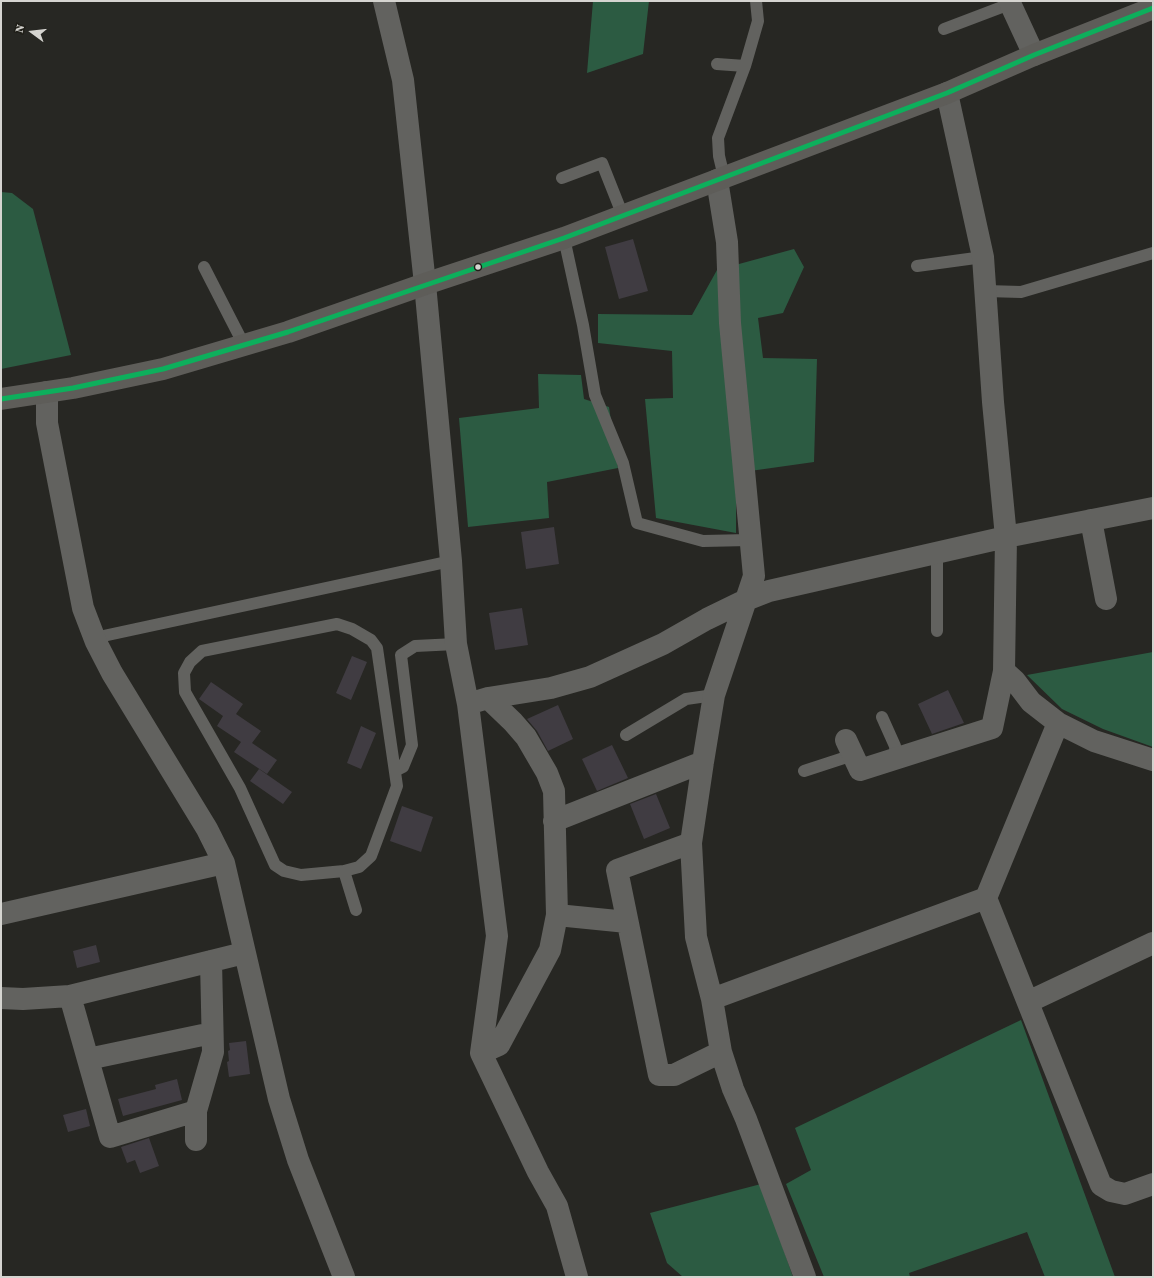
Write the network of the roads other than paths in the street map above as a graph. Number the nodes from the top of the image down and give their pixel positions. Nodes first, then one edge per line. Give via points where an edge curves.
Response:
1 (384, 1) edge
2 (756, 1) edge
3 (1010, 2) edge
4 (1153, 8) edge
5 (944, 29) dead end
6 (1034, 55) junction
7 (717, 64) dead end
8 (745, 66) junction
9 (947, 93) junction
10 (562, 178) dead end
11 (720, 179) junction
12 (623, 216) junction
13 (564, 238) junction
14 (1153, 253) edge
15 (983, 257) junction
16 (917, 266) dead end
17 (204, 267) dead end
18 (425, 284) junction
19 (986, 291) junction
20 (244, 345) junction
21 (47, 392) junction
22 (1, 399) edge
23 (1153, 508) edge
24 (1090, 520) junction
25 (1006, 537) junction
26 (749, 540) junction
27 (937, 553) junction
28 (451, 561) junction
29 (1106, 599) dead end
30 (746, 600) junction
31 (937, 631) dead end
32 (94, 638) junction
33 (456, 644) junction
34 (1004, 671) junction
35 (714, 695) junction
36 (478, 701) junction
37 (882, 717) dead end
38 (1058, 723) junction
39 (626, 735) dead end
40 (849, 747) joint
41 (896, 758) junction
42 (1153, 760) edge
43 (703, 762) junction
44 (395, 771) junction
45 (804, 771) dead end
46 (554, 821) junction
47 (691, 843) junction
48 (224, 863) junction
49 (344, 871) junction
50 (986, 898) junction
51 (356, 910) dead end
52 (1, 914) edge
53 (557, 916) junction
54 (627, 922) junction
55 (1153, 943) edge
56 (244, 953) junction
57 (211, 961) junction
58 (70, 996) junction
59 (1, 998) edge
60 (712, 999) junction
61 (1028, 1002) junction
62 (212, 1033) junction
63 (721, 1052) junction
64 (481, 1053) junction
65 (88, 1059) junction
66 (196, 1111) junction
67 (196, 1140) dead end
68 (1153, 1184) edge
69 (344, 1277) edge
70 (577, 1277) edge
71 (805, 1277) edge

1 - 18 street via 402,80
2 - 8 lane via 758,21
3 - 5 lane
3 - 6 street
4 - 6 main road
6 - 9 main road
7 - 8 lane
8 - 11 lane via 718,138
9 - 11 main road
9 - 15 street
10 - 12 lane via 602,163
11 - 12 main road
11 - 26 street
12 - 13 main road
13 - 18 main road
13 - 26 lane via 595,395 623,463 637,523 702,541
14 - 19 lane via 1021,292
15 - 16 lane
15 - 19 street
17 - 20 lane
18 - 20 main road
18 - 28 street
19 - 25 street via 993,402
20 - 21 main road via 163,369
21 - 22 main road
21 - 32 street via 47,423 84,608
23 - 24 street
24 - 25 street
24 - 29 street
25 - 27 street
25 - 34 street
26 - 30 street via 754,576
27 - 30 street via 769,591
27 - 31 lane
28 - 32 lane
28 - 33 street
30 - 35 street
30 - 36 street via 663,644 590,677 551,688
32 - 48 street via 112,674 207,829
33 - 36 street
33 - 44 lane via 415,646 401,655 412,745 403,767
34 - 38 street via 1031,702
34 - 41 street via 992,728
35 - 39 lane via 686,699
35 - 43 street
36 - 46 street via 513,722 526,737 547,773 554,791
36 - 64 street via 498,936
37 - 41 lane via 895,746
38 - 42 street via 1094,741
38 - 50 street
40 - 41 street via 860,770
40 - 45 lane
43 - 46 street
43 - 47 street
44 - 49 lane via 397,786 371,856 359,867
44 - 49 lane via 377,648 371,640 352,629 337,624 202,651 190,662 184,673 185,692 240,788 275,865 284,871 301,875
46 - 53 street
47 - 54 street via 617,870
47 - 60 street via 696,937
48 - 52 street
48 - 56 street
49 - 51 lane
50 - 60 street
50 - 61 street
53 - 54 street
53 - 64 street via 550,950 499,1045
54 - 63 street via 659,1075 674,1075
55 - 61 street
56 - 57 street
56 - 69 street via 279,1099 298,1160
57 - 58 street
57 - 62 street
58 - 59 street
58 - 65 street
60 - 63 street
61 - 68 street via 1101,1185 1111,1191 1125,1194
62 - 65 street
62 - 66 street via 213,1052
63 - 71 street
64 - 70 street via 557,1206
65 - 66 street via 110,1138
66 - 67 street

